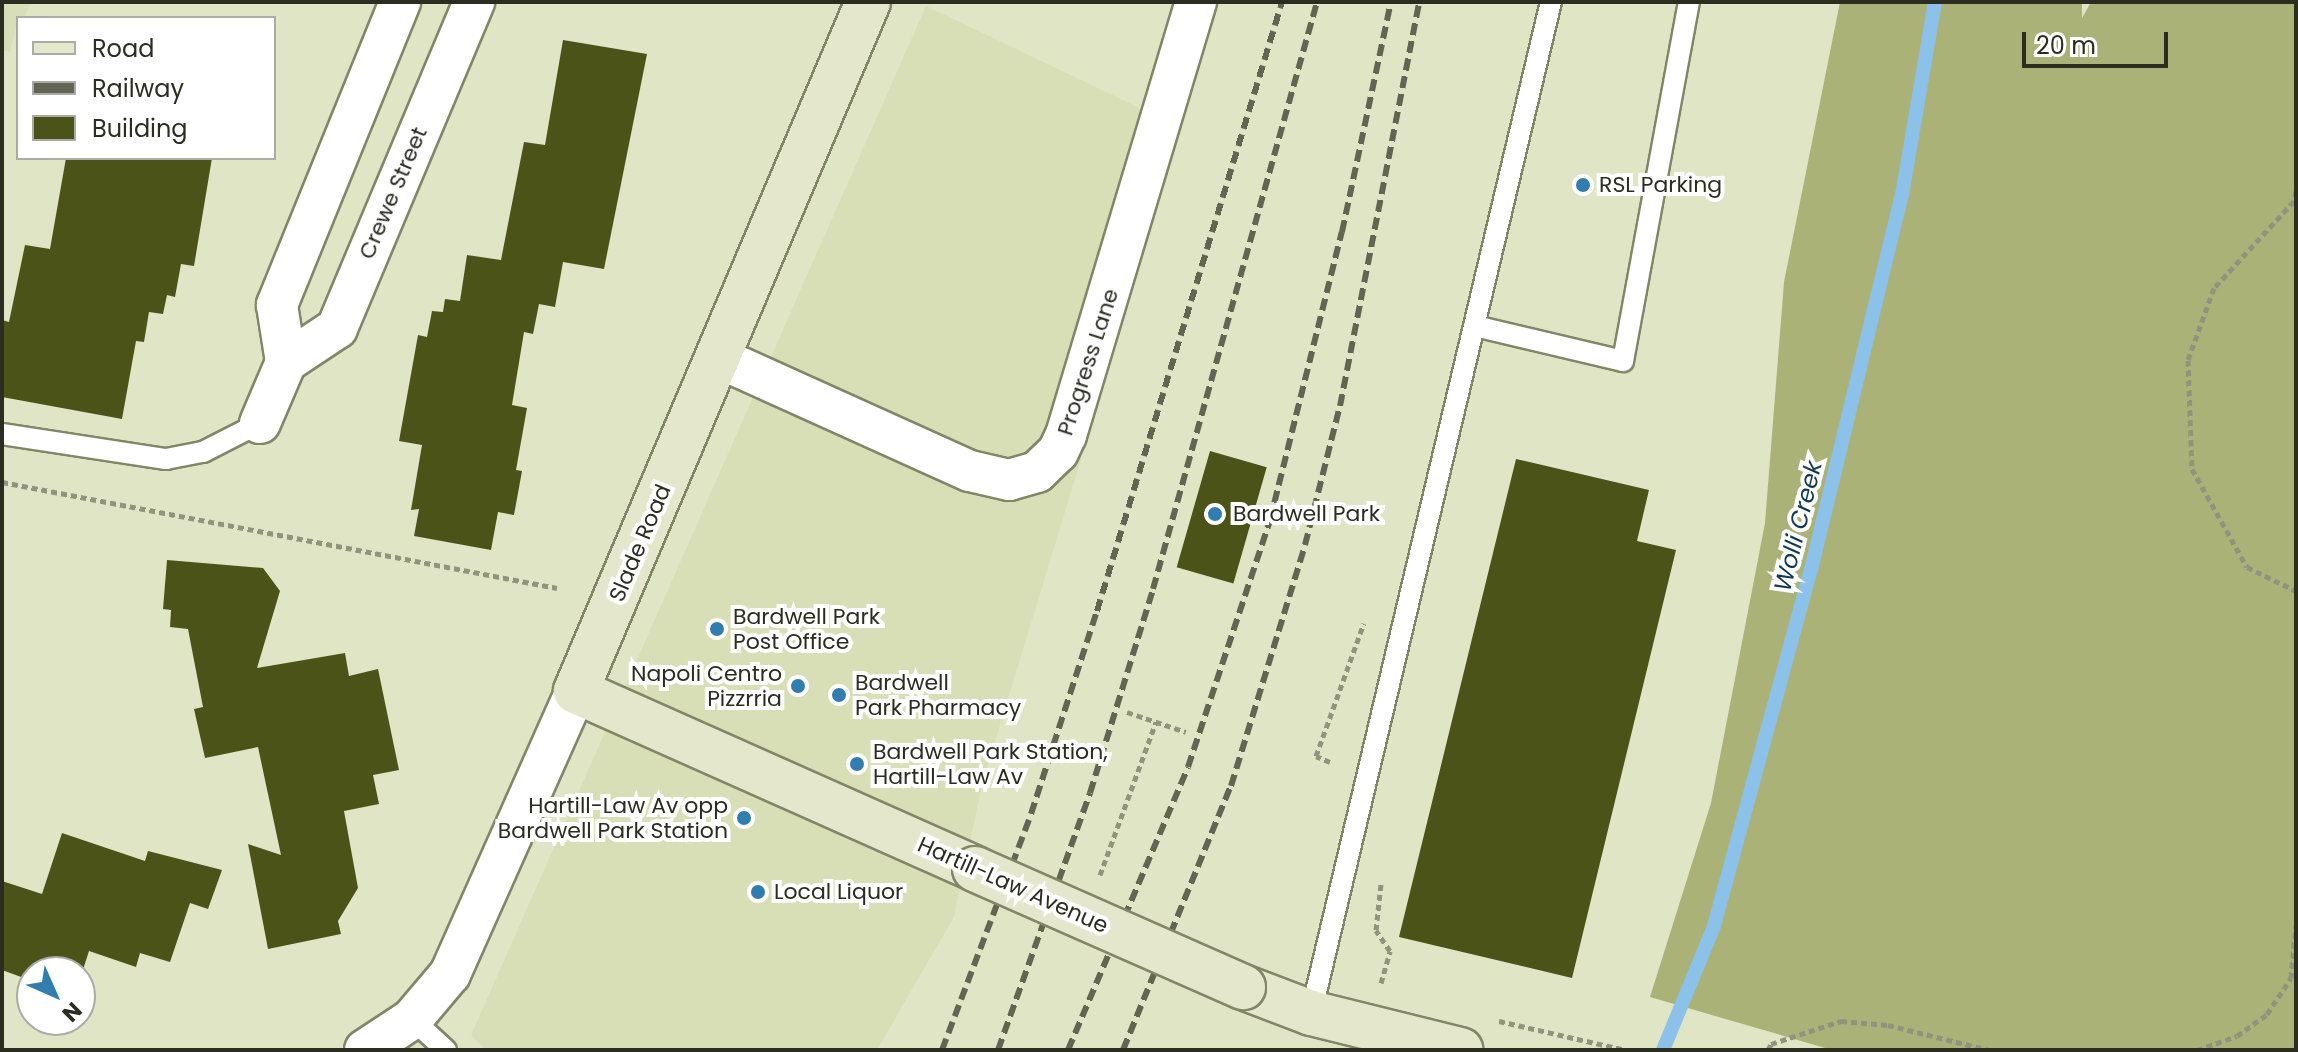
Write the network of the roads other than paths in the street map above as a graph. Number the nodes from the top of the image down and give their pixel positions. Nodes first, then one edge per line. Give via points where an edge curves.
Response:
1 (400, 2) edge
2 (474, 2) edge
3 (868, 2) edge
4 (1196, 2) edge
5 (1551, 2) edge
6 (1689, 2) edge
7 (1475, 326) junction
8 (717, 357) junction
9 (286, 362) junction
10 (260, 423) joint
11 (2, 434) edge
12 (576, 691) junction
13 (1311, 1013) junction
14 (412, 1019) junction
15 (1396, 1043) edge
16 (365, 1050) edge
17 (446, 1050) edge
18 (1461, 1050) edge

1 - 9 street via 277,305
2 - 9 street, Crewe Street via 337,328
3 - 8 main road, Slade Road
4 - 8 street, Progress Lane via 1066,435 1058,452 1037,472 1009,480 970,471
5 - 7 lane
6 - 7 lane via 1623,361
7 - 13 lane
8 - 12 main road, Slade Road
9 - 10 street
10 - 11 lane via 203,452 166,459
12 - 13 main road, Hartill-Law Avenue, bridge
12 - 14 street, Slade Road via 464,948 442,985
13 - 15 main road, Hartill-Law Avenue
14 - 16 street, Slade Road
14 - 17 lane
15 - 18 main road, Hartill-Law Avenue

